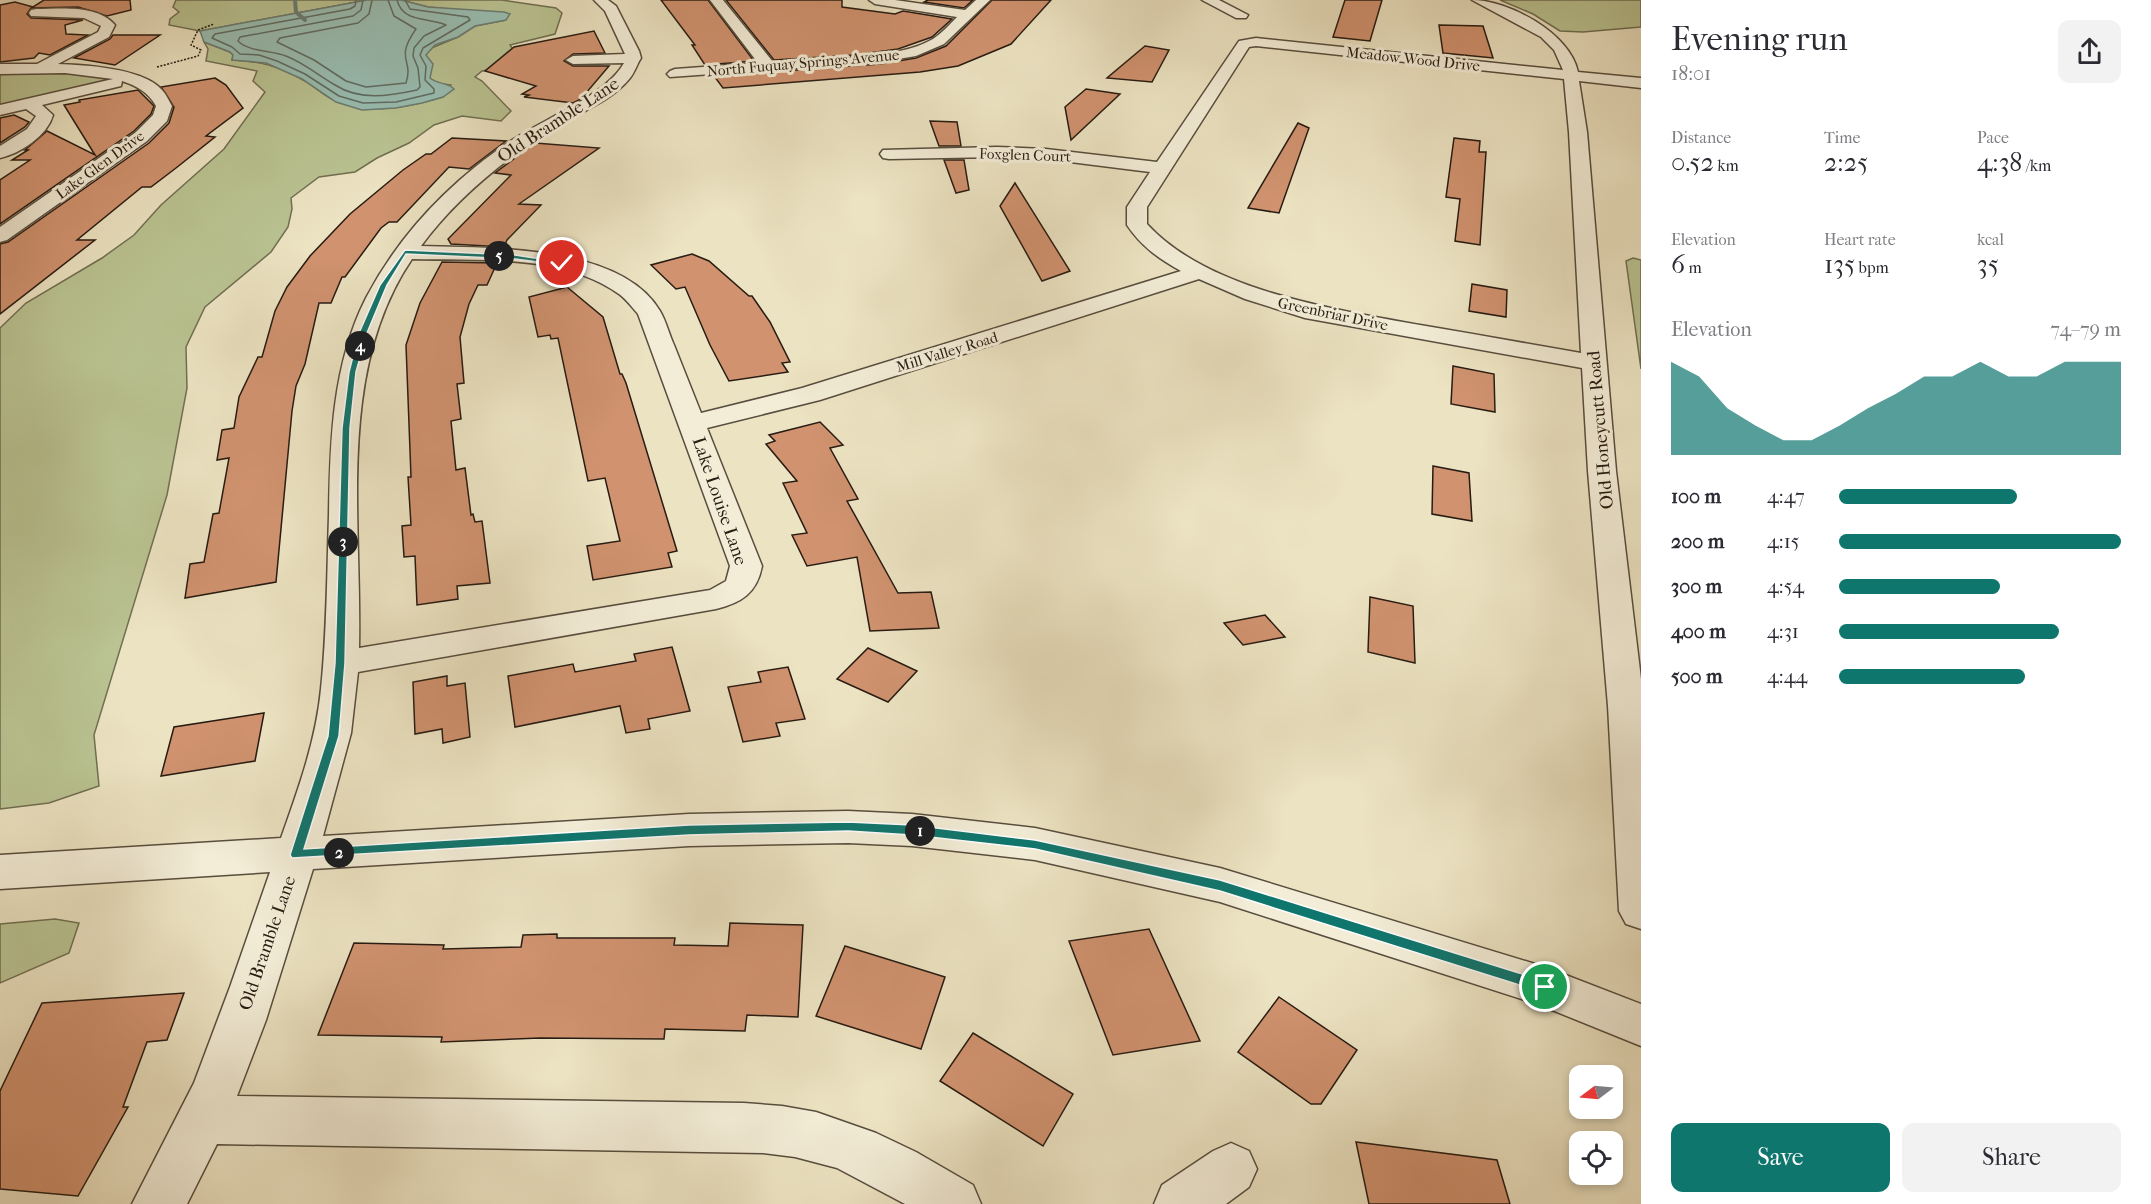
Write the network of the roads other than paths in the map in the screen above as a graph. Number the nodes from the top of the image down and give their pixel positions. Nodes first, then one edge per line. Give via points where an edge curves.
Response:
1 (600, 0) edge
2 (716, 0) edge
3 (874, 0) edge
4 (984, 0) edge
5 (1208, 0) edge
6 (1484, 1) edge
7 (36, 13) dead end
8 (966, 15) junction
9 (1240, 15) dead end
10 (1256, 42) joint
11 (634, 58) junction
12 (573, 60) dead end
13 (769, 66) junction
14 (40, 68) junction
15 (0, 69) edge
16 (675, 74) dead end
17 (1570, 76) junction
18 (126, 78) junction
19 (1641, 83) edge
20 (29, 103) junction
21 (0, 110) edge
22 (0, 153) edge
23 (889, 154) dead end
24 (1160, 168) junction
25 (0, 236) edge
26 (405, 252) junction
27 (1200, 272) junction
28 (1594, 363) junction
29 (693, 423) junction
30 (340, 663) junction
31 (296, 855) junction
32 (0, 872) edge
33 (1641, 911) edge
34 (1641, 1025) edge
35 (203, 1120) junction
36 (1231, 1169) dead end
37 (159, 1204) edge
38 (954, 1204) edge
39 (1181, 1204) edge

1 - 11 street via 611,9
2 - 13 street
3 - 8 street
4 - 8 street, North Fuquay Springs Avenue
5 - 9 street
6 - 17 street, Old Honeycutt Road via 1546,34 1567,60
7 - 14 street via 89,16 108,25 104,34
8 - 13 street, North Fuquay Springs Avenue via 939,42 916,52
10 - 17 street, Meadow Wood Drive
10 - 24 street, Greenbriar Drive via 1241,47
11 - 12 street
11 - 26 street, Old Bramble Lane via 626,76 617,84 530,135 485,168 449,199
13 - 16 street, North Fuquay Springs Avenue
14 - 15 street, Lake Glen Drive
14 - 18 street, Lake Glen Drive
17 - 19 street, Meadow Wood Drive
17 - 28 street, Old Honeycutt Road via 1578,132
18 - 20 street
18 - 25 street, Lake Glen Drive via 150,86 164,102 164,112 156,124
20 - 21 street
20 - 22 street via 45,115 44,122 36,132
23 - 24 street, Foxglen Court via 1046,154
24 - 27 street, Greenbriar Drive via 1137,207 1137,225 1160,249
26 - 29 street, Lake Louise Lane via 544,260 582,268 617,282 640,299 649,312
26 - 30 street, Old Bramble Lane via 383,285 352,372 346,428
27 - 28 street, Greenbriar Drive via 1305,311
27 - 29 street, Mill Valley Road via 811,394
28 - 33 street, Old Honeycutt Road
29 - 30 street, Lake Louise Lane via 746,566 740,586 731,594
30 - 31 street, Old Bramble Lane via 334,736
31 - 32 street
31 - 34 street via 689,830 848,827 1035,844 1220,885 1545,987
31 - 35 street, Old Bramble Lane via 227,1062
35 - 37 street, Old Bramble Lane
35 - 38 street via 744,1127 796,1132 846,1146 900,1170
36 - 39 street

